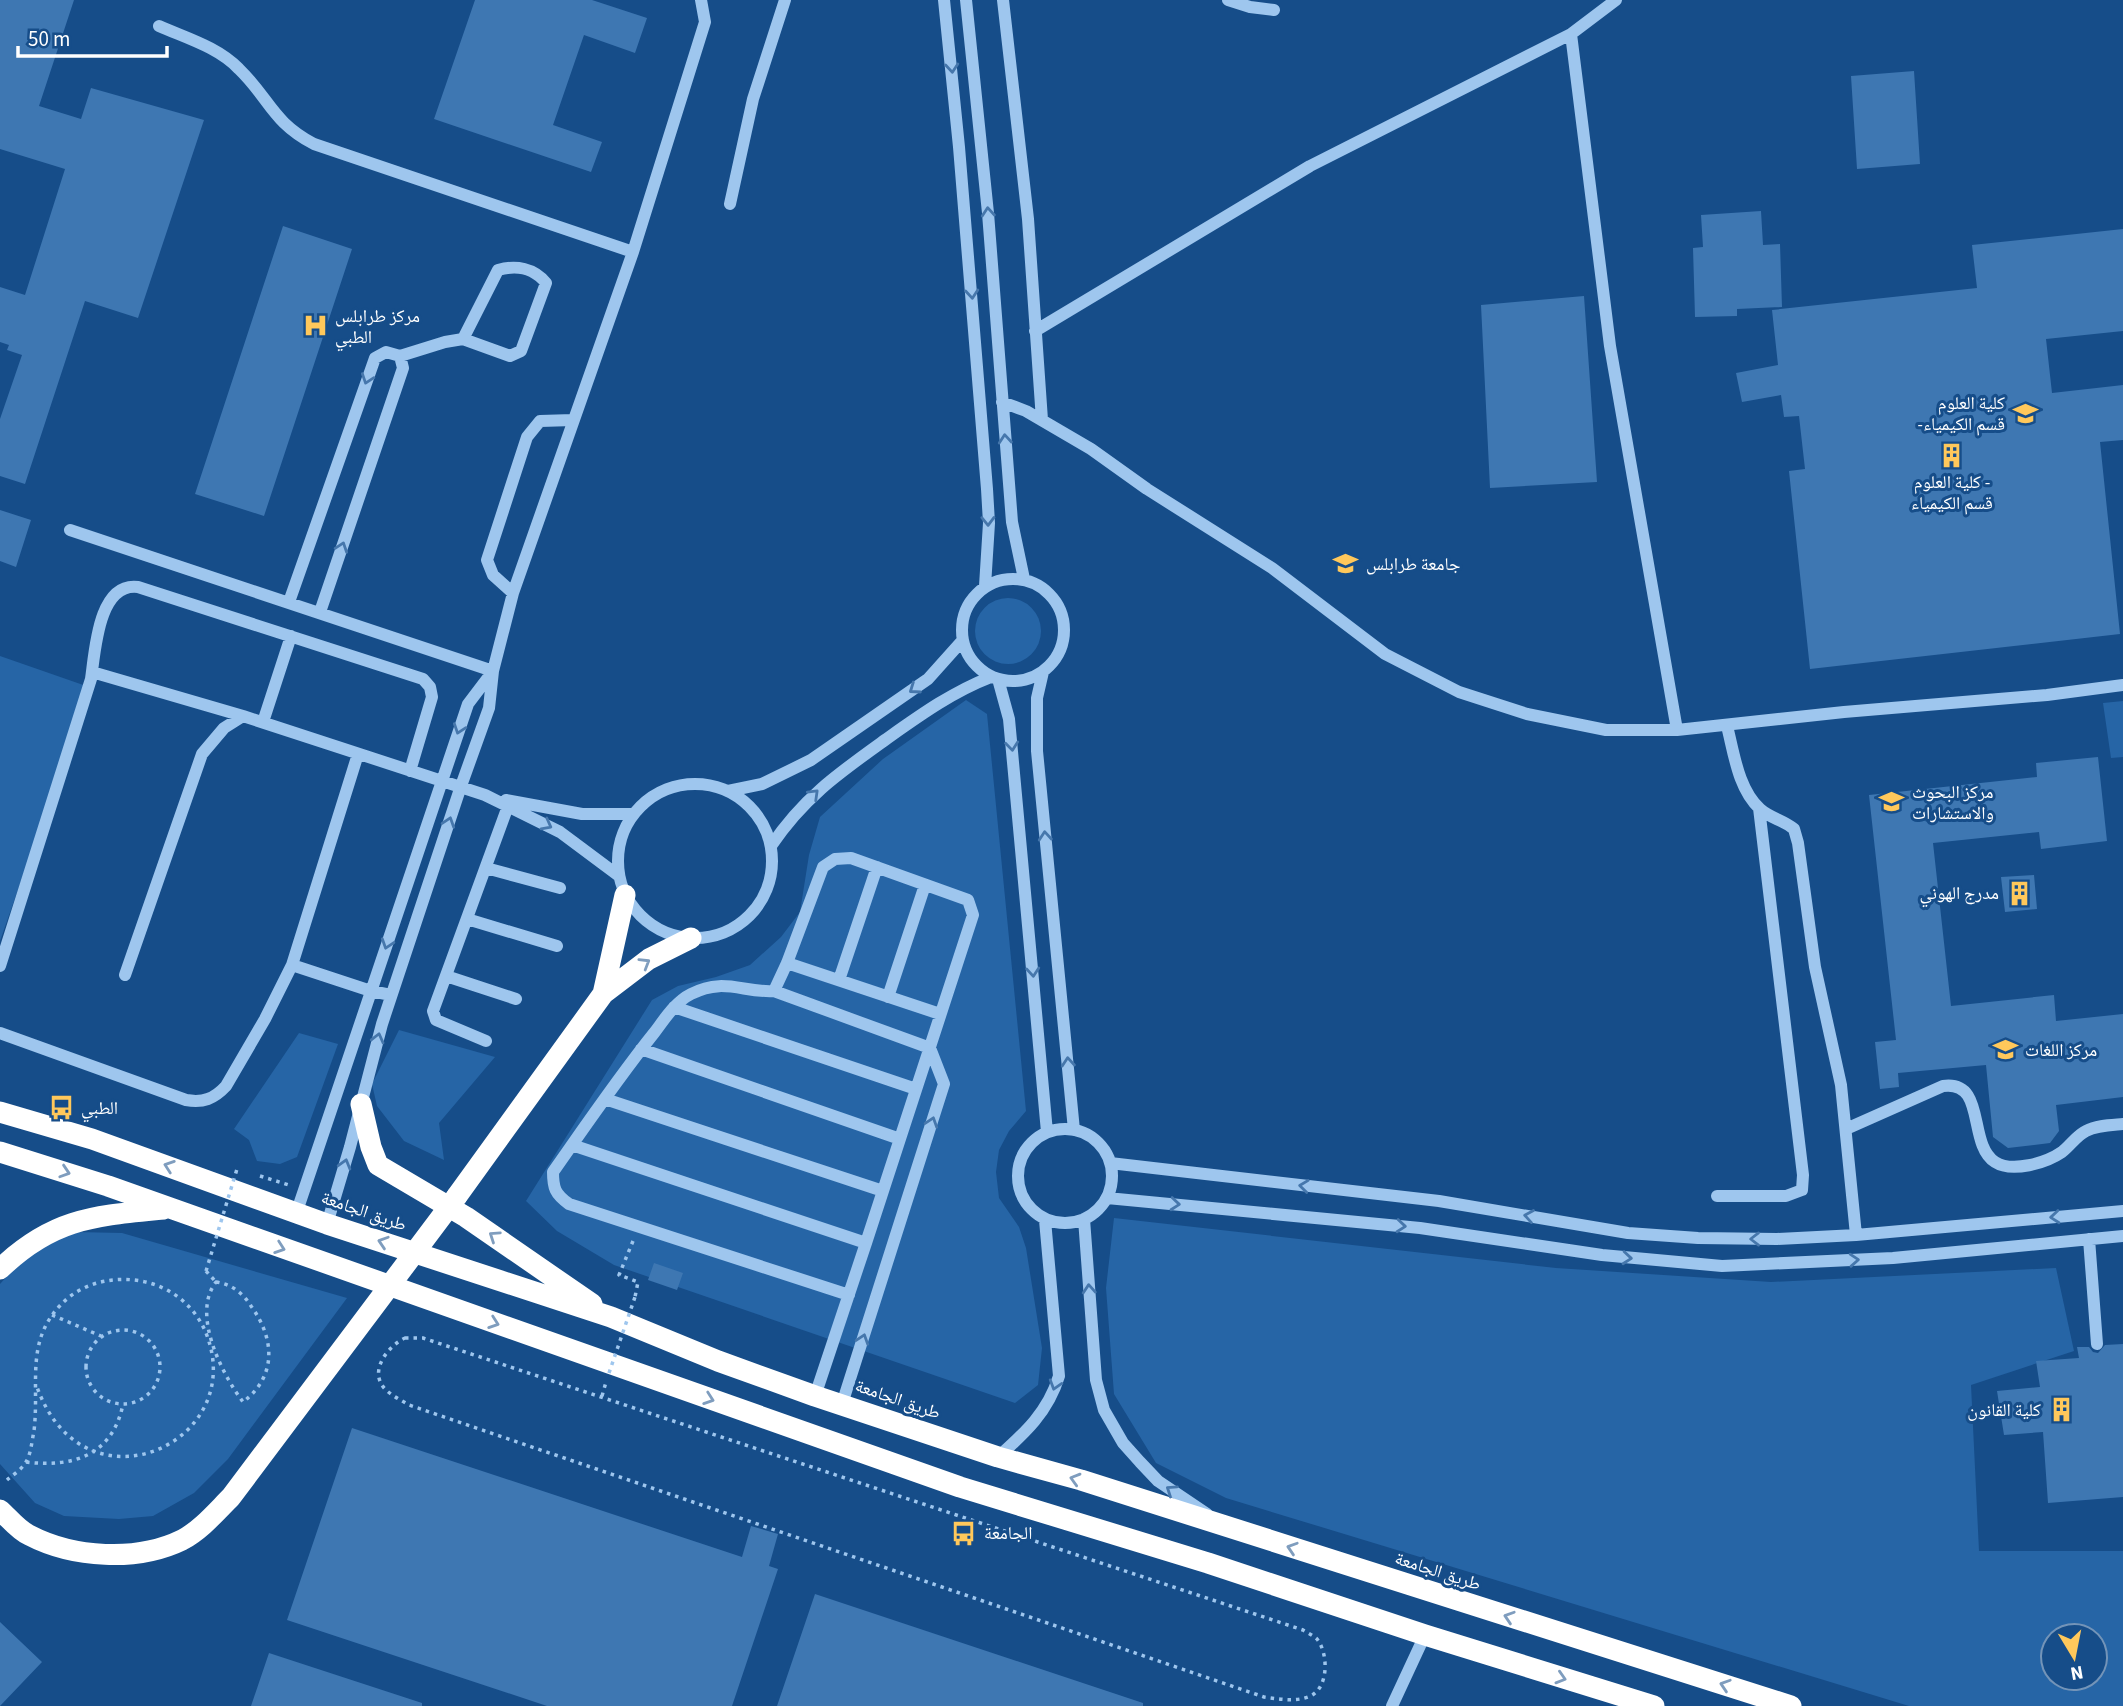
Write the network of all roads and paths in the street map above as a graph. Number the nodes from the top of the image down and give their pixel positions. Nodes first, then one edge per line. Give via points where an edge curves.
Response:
1 (701, 0) edge
2 (785, 0) edge
3 (944, 0) edge
4 (966, 0) edge
5 (1003, 0) edge
6 (1228, 0) edge
7 (1616, 0) edge
8 (1274, 10) dead end
9 (159, 26) dead end
10 (1571, 34) junction
11 (730, 204) dead end
12 (633, 252) junction
13 (1035, 331) junction
14 (463, 339) junction
15 (400, 356) junction
16 (1002, 402) junction
17 (1042, 420) junction
18 (573, 421) junction
19 (70, 530) dead end
20 (1024, 579) junction
21 (985, 586) junction
22 (513, 593) junction
23 (289, 602) junction
24 (320, 612) junction
25 (291, 636) junction
26 (962, 641) junction
27 (493, 670) junction
28 (92, 672) junction
29 (1043, 672) junction
30 (995, 678) junction
31 (2123, 685) edge
32 (243, 716) junction
33 (263, 722) junction
34 (1727, 726) junction
35 (1677, 730) junction
36 (358, 754) junction
37 (410, 771) junction
38 (441, 780) junction
39 (461, 786) junction
40 (728, 791) junction
41 (485, 795) junction
42 (508, 806) junction
43 (1759, 808) junction
44 (633, 814) junction
45 (771, 846) junction
46 (877, 867) junction
47 (486, 868) junction
48 (622, 885) junction
49 (925, 885) junction
50 (560, 888) dead end
51 (467, 919) junction
52 (691, 938) junction
53 (557, 946) dead end
54 (787, 963) junction
55 (292, 965) junction
56 (0, 966) edge
57 (125, 975) dead end
58 (446, 976) junction
59 (839, 981) junction
60 (371, 991) junction
61 (774, 991) junction
62 (603, 994) junction
63 (391, 995) junction
64 (888, 997) junction
65 (516, 999) dead end
66 (674, 1007) junction
67 (940, 1014) junction
68 (0, 1033) edge
69 (486, 1041) dead end
70 (930, 1048) junction
71 (641, 1049) junction
72 (916, 1089) junction
73 (605, 1099) junction
74 (361, 1104) junction
75 (0, 1112) edge
76 (2123, 1124) edge
77 (1846, 1129) junction
78 (1073, 1130) junction
79 (1047, 1132) junction
80 (900, 1139) junction
81 (572, 1145) junction
82 (0, 1152) edge
83 (1110, 1163) junction
84 (248, 1172) dead end
85 (260, 1176) dead end
86 (304, 1190) junction
87 (883, 1191) junction
88 (1717, 1196) dead end
89 (1107, 1198) junction
90 (169, 1208) junction
91 (298, 1211) junction
92 (2123, 1211) edge
93 (1084, 1219) junction
94 (1045, 1220) junction
95 (327, 1224) junction
96 (641, 1227) junction
97 (1856, 1235) junction
98 (2123, 1236) edge
99 (2089, 1239) junction
100 (866, 1243) junction
101 (0, 1269) edge
102 (216, 1282) junction
103 (849, 1295) junction
104 (52, 1315) junction
105 (611, 1317) junction
106 (102, 1336) junction
107 (2097, 1344) dead end
108 (609, 1373) dead end
109 (37, 1387) junction
110 (602, 1396) joint
111 (815, 1396) junction
112 (123, 1404) junction
113 (842, 1404) junction
114 (94, 1453) junction
115 (998, 1457) junction
116 (26, 1462) junction
117 (7, 1480) dead end
118 (0, 1510) edge
119 (1227, 1528) junction
120 (1425, 1635) junction
121 (1392, 1706) edge
122 (1654, 1706) edge
123 (1791, 1706) edge

1 - 12 street via 705,22
2 - 11 street via 752,99
3 -> 21 street via 987,489
16 -> 4 street
5 - 13 street via 1028,219
6 - 8 street
7 - 10 street
9 - 12 street via 225,56 293,133 314,144
10 - 13 street via 1310,166
10 - 35 street via 1610,346
12 - 18 street
13 - 17 street
14 - 14 street via 510,356 521,351 546,284 539,274 512,266 498,270
14 - 15 street
15 -> 23 street via 386,352 375,358
24 -> 15 street via 403,368
16 - 17 street
20 -> 16 street via 1012,522
17 - 35 street via 1272,568 1385,653 1459,692 1527,714 1606,730
18 - 22 street
18 - 22 street via 540,421 527,437 487,560 493,575
19 - 23 street
20 - 21 street via 1004,579
20 - 29 street via 1050,593 1063,619 1061,649
21 - 26 street via 965,610
22 - 27 street
23 - 24 street
24 - 27 street
25 - 28 street via 138,587 125,587 110,602 97,636
25 - 33 street
25 - 37 street via 427,682 432,702
26 - 30 street via 972,662
26 -> 40 street via 928,680 811,760 762,784
27 -> 38 street via 468,705
27 - 39 street via 489,708
28 - 32 street
28 - 56 street
29 - 30 street via 1021,680
78 -> 29 street via 1037,751 1037,698
45 -> 30 street via 788,819 823,785 945,698
30 -> 79 street via 1009,719
31 - 34 street
32 - 33 street
32 - 57 street via 224,728 202,754
33 - 36 street
34 - 35 street
34 - 43 street via 1741,779
36 - 37 street
36 - 55 street
37 - 38 street
38 - 39 street
38 -> 60 street
39 - 41 street
63 -> 39 street
40 - 44 street via 687,784 666,789
40 - 45 street via 756,813
41 - 42 street
41 - 44 street via 582,814
42 - 47 street
42 -> 48 street via 560,832
43 - 77 street via 1794,829 1798,843 1815,967
43 - 88 street via 1802,1190 1786,1196
44 - 48 street via 617,854
45 - 52 street via 768,885 747,918 712,936
46 - 49 street
46 - 54 street via 851,858 835,859 823,867
46 - 59 street
47 - 50 street
47 - 51 street
48 - 52 street via 636,912 652,926
48 - 62 highway
49 - 64 street
49 - 67 street via 968,900 973,915
51 - 53 street
51 - 58 street
62 -> 52 highway via 649,959
54 - 59 street
54 - 61 street
55 - 60 street
55 - 68 street via 226,1086 207,1100 186,1100
58 - 65 street
58 - 69 street via 433,1011 436,1020
59 - 64 street
60 - 63 street
60 - 86 street
61 - 66 street via 719,986 691,994
61 - 70 street
62 - 118 highway, bridge via 231,1497 204,1524 183,1539 151,1551 114,1554 74,1551 27,1535
74 -> 63 street
64 - 67 street
66 - 71 street
66 - 72 street
67 - 70 street
70 - 72 street
113 -> 70 street via 944,1084
71 - 73 street
71 - 80 street
72 - 80 street
73 - 81 street
73 - 87 street
95 -> 74 street
105 -> 74 highway via 466,1217 378,1165
91 -> 75 highway, طريق الجامعة
76 - 77 street via 2084,1132 2045,1161 2007,1166 1997,1163 1983,1147 1971,1101 1963,1088 1955,1085 1943,1086
77 - 97 street
78 - 79 street
78 - 83 street via 1096,1141
79 - 94 street via 1026,1149 1017,1175 1024,1202
80 - 87 street
81 - 96 street via 553,1172 558,1197
81 - 100 street
82 -> 90 highway
83 - 89 street via 1112,1181
97 -> 83 street via 1698,1238 1628,1233 1439,1201
84 - 102 path, bridge via 237,1169 206,1271
85 - 86 path
86 - 91 street
87 - 100 street
89 - 93 street
89 -> 99 street via 1420,1228 1602,1255 1723,1266 1893,1258
90 - 101 highway via 76,1221 31,1241
90 -> 120 highway via 960,1487
91 - 95 highway, طريق الجامعة
92 -> 97 street
93 - 94 street via 1065,1224
119 -> 93 street via 1158,1481 1123,1443 1104,1410 1096,1381
94 -> 115 street via 1059,1376 1037,1420
105 -> 95 highway, طريق الجامعة
96 - 103 street
96 - 108 path, bridge via 619,1275 638,1282
98 - 99 street
99 - 107 street
100 - 103 street
102 - 102 path via 209,1292 210,1335 224,1376 243,1402 260,1387 270,1355 268,1335 248,1301 228,1283
103 - 111 street
104 - 106 path
104 - 109 path via 40,1337
104 - 114 path via 70,1297 92,1285 116,1279 142,1280 165,1288 186,1303 211,1346 214,1371 210,1392 189,1429 153,1452 132,1456
105 - 111 highway, طريق الجامعة
106 - 112 path via 88,1355 87,1378 101,1397
106 - 112 path via 113,1331 138,1333 149,1340 160,1362 155,1386 136,1402
109 - 114 path via 56,1425
109 - 116 path
110 - 110 path via 424,1338 405,1338 391,1345 382,1359 379,1377 383,1387 409,1405 1265,1697 1289,1700 1311,1696 1321,1685 1324,1655 1317,1638 1303,1630
111 - 113 highway, طريق الجامعة
112 - 114 path via 120,1422
113 - 115 highway, طريق الجامعة
114 - 116 path via 56,1464
119 -> 115 highway, طريق الجامعة
116 - 117 path
123 -> 119 highway, طريق الجامعة
120 - 121 street
120 -> 122 highway

